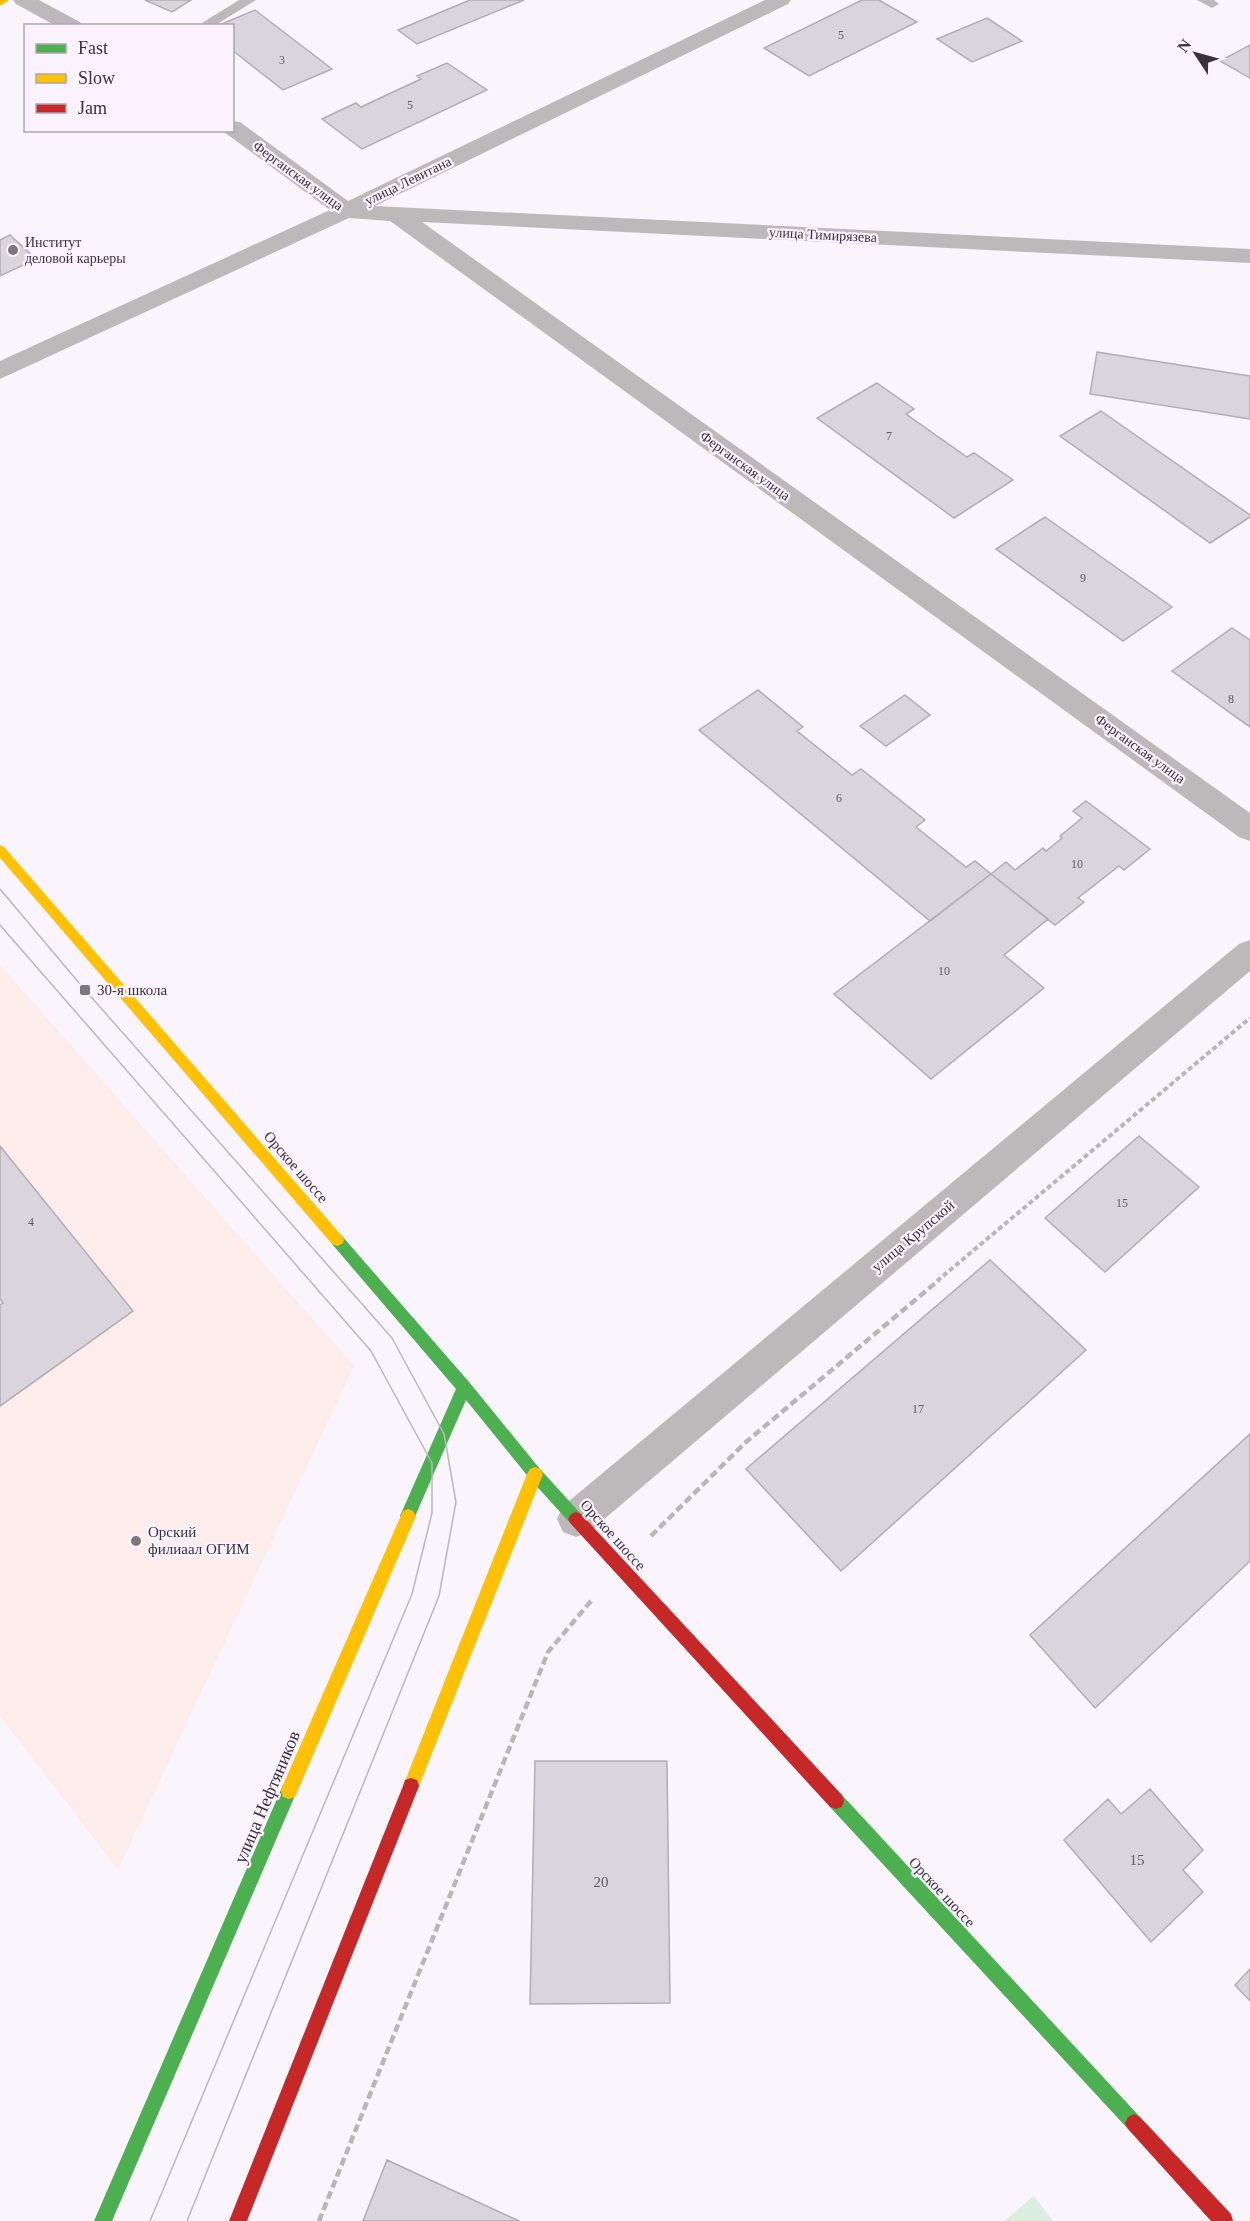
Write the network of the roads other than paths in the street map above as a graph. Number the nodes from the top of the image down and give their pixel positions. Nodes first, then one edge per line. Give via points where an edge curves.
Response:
1 (4, 0) edge
2 (23, 0) edge
3 (249, 0) edge
4 (781, 0) edge
5 (0, 3) edge
6 (70, 24) edge
7 (207, 24) edge
8 (234, 129) edge
9 (346, 212) junction
10 (396, 214) junction
11 (1250, 256) edge
12 (0, 370) edge
13 (1250, 829) edge
14 (0, 850) edge
15 (1250, 952) edge
16 (464, 1387) junction
17 (535, 1474) junction
18 (576, 1519) junction
19 (103, 2221) edge
20 (238, 2221) edge
21 (1224, 2221) edge

1 - 5 main road
2 - 6 street
3 - 7 lane
4 - 9 street, улица Левитана
8 - 9 street, Ферганская улица
9 - 10 street, Ферганская улица
9 - 12 street, улица Левитана
10 - 11 street, улица Тимирязева
10 - 13 street, Ферганская улица
14 - 16 main road, Орское шоссе
15 - 18 street, улица Крупской
16 - 17 main road, Орское шоссе
16 - 19 main road, улица Нефтяников
17 - 18 main road, Орское шоссе
17 - 20 main road
18 - 21 main road, Орское шоссе

